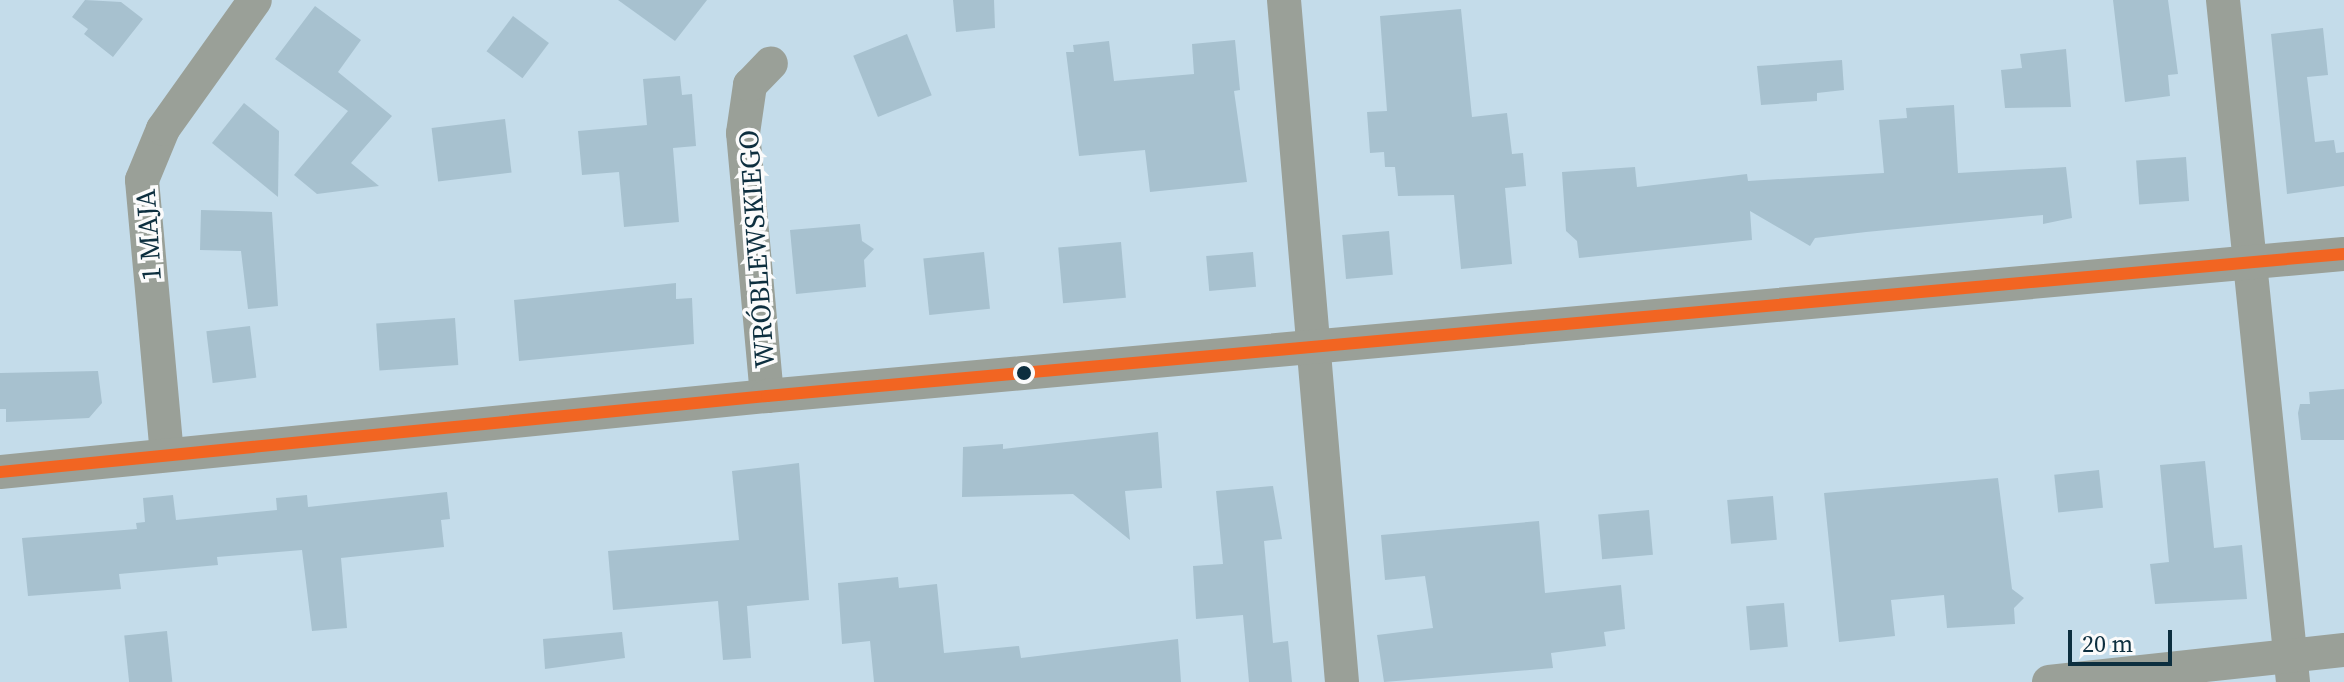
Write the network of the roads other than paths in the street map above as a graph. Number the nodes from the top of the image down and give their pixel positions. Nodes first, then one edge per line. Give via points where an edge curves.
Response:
1 (255, 0) edge
2 (1284, 0) edge
3 (2223, 0) edge
4 (771, 63) dead end
5 (2344, 254) edge
6 (2250, 262) junction
7 (1313, 348) junction
8 (767, 396) junction
9 (167, 455) junction
10 (0, 472) edge
11 (2344, 650) edge
12 (2292, 668) edge
13 (1342, 682) edge
14 (2049, 682) edge

1 - 9 street, 1 MAJA via 163,129 142,180
2 - 7 street
3 - 6 street
4 - 8 street, WRÓBLEWSKIEGO via 750,85 743,133
5 - 6 street
6 - 7 street
6 - 12 street
7 - 8 street
7 - 13 street
8 - 9 street
9 - 10 street
11 - 12 street
12 - 14 street

